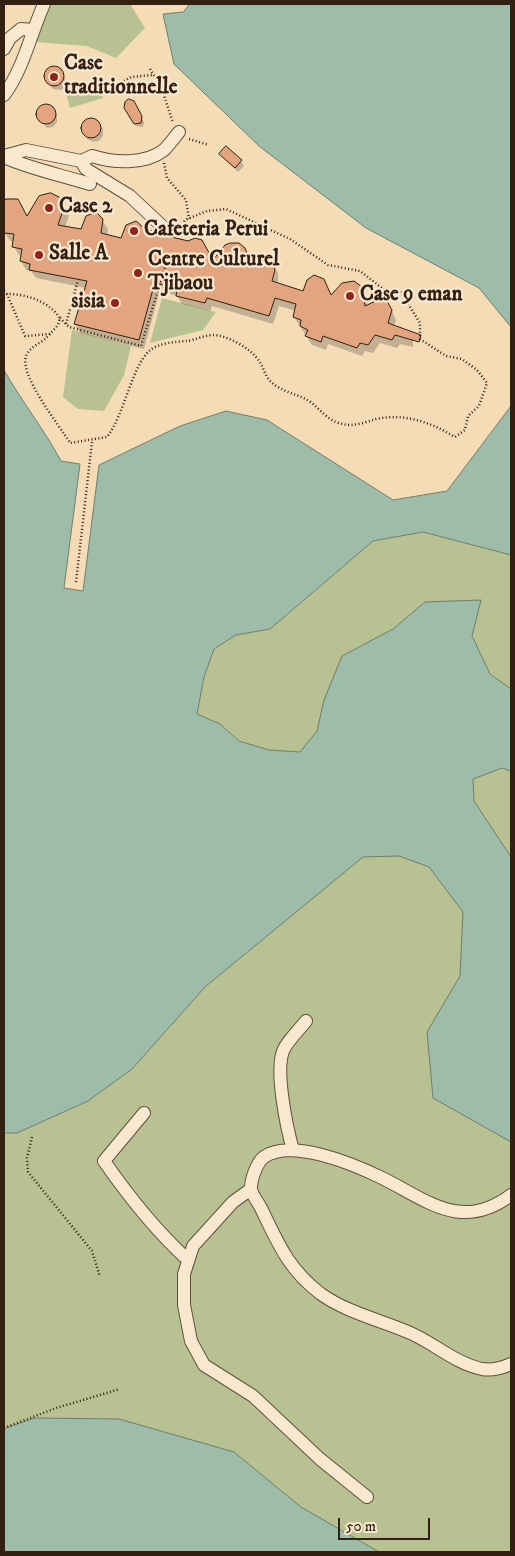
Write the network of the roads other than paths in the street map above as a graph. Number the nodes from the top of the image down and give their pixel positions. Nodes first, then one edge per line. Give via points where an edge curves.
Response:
1 (44, 4) edge
2 (33, 30) junction
3 (4, 50) edge
4 (4, 95) edge
5 (179, 132) road end
6 (4, 156) edge
7 (81, 162) junction
8 (90, 184) dead end
9 (162, 226) dead end
10 (306, 1021) dead end
11 (144, 1113) dead end
12 (293, 1150) junction
13 (251, 1189) junction
14 (511, 1194) edge
15 (188, 1260) junction
16 (511, 1364) edge
17 (367, 1497) dead end

1 - 2 street
2 - 3 street via 21,29 10,38
2 - 4 street via 16,79
5 - 7 street via 163,150 149,157 126,161 92,156
6 - 7 street via 26,150
6 - 8 street via 26,166
7 - 9 street via 86,169 130,196
10 - 12 street via 283,1050 281,1073 287,1129
11 - 15 street via 104,1161 156,1228
12 - 13 street via 281,1150 263,1157
12 - 14 street via 316,1152 379,1176 442,1210 492,1207
13 - 15 street via 233,1202 192,1246
13 - 16 street via 282,1252 322,1294 410,1332 466,1364 498,1370
15 - 17 street via 184,1274 184,1305 191,1341 204,1365 253,1396 320,1459

